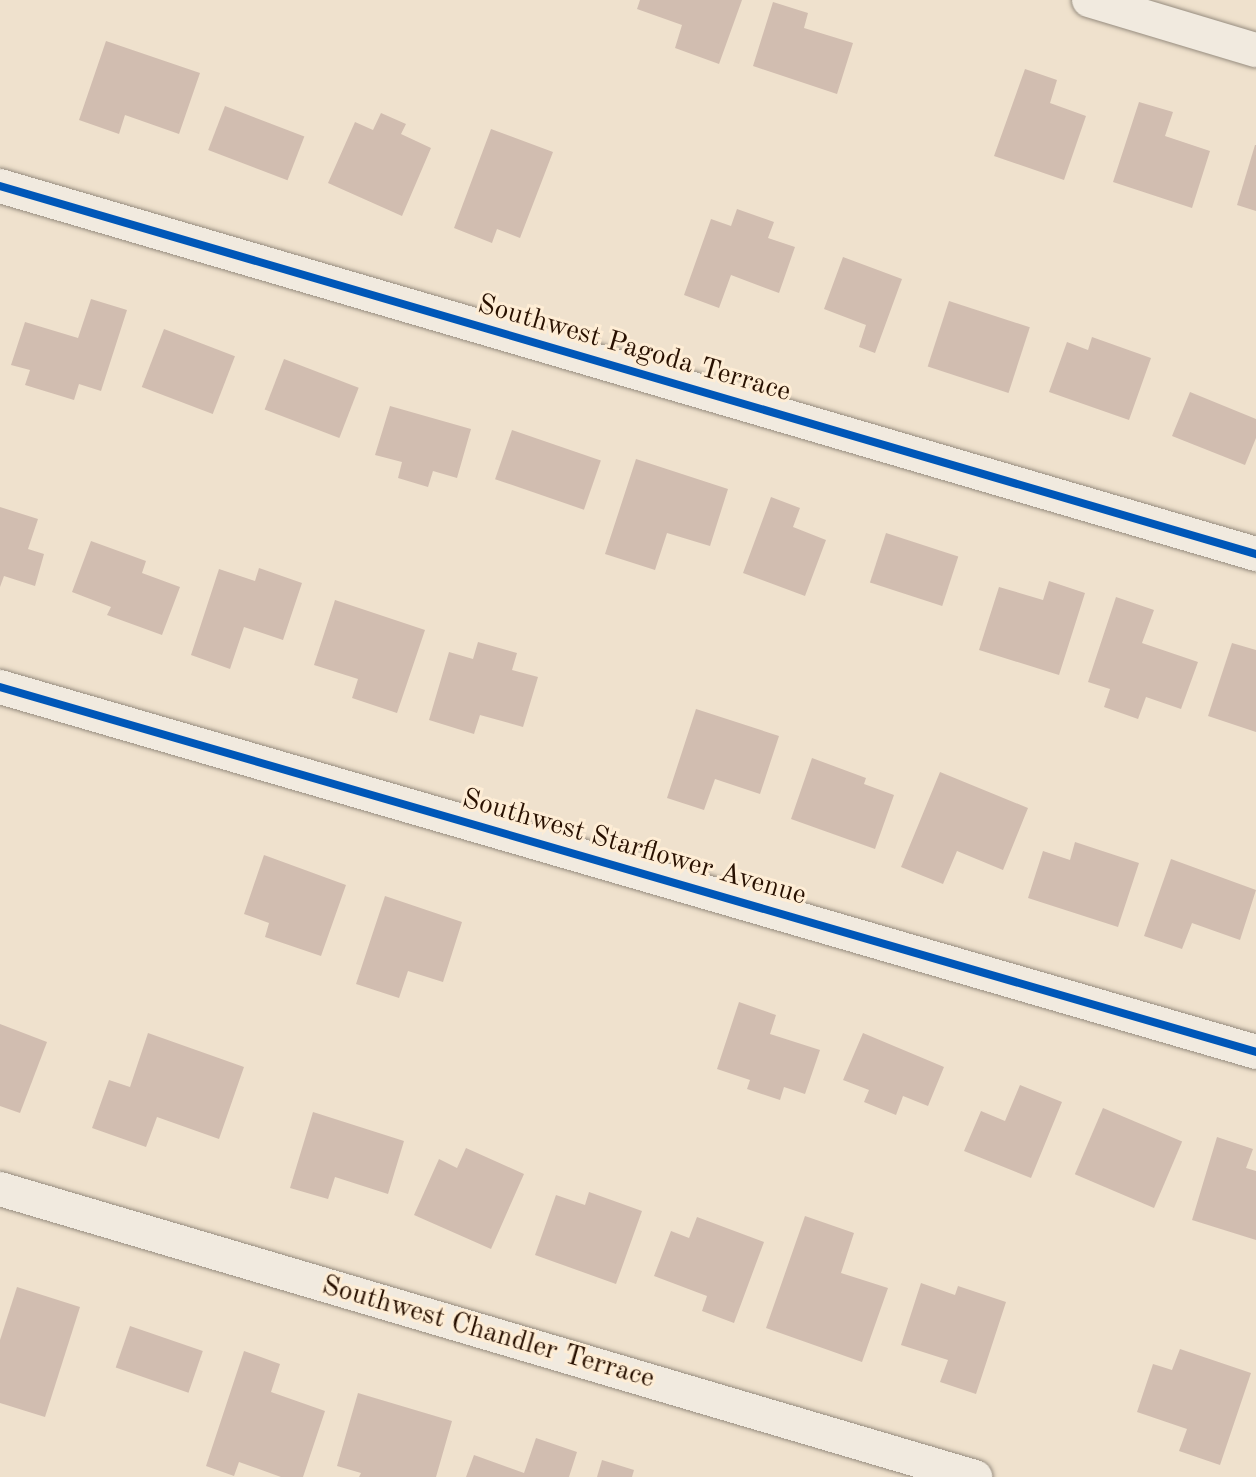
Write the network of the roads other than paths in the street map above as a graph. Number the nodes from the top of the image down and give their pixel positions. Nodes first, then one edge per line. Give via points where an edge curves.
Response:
1 (1089, 0) edge
2 (1256, 50) edge
3 (0, 186) edge
4 (1256, 554) edge
5 (0, 687) edge
6 (1256, 1052) edge
7 (0, 1189) edge
8 (975, 1477) edge

1 - 2 street
3 - 4 street, Southwest Pagoda Terrace
5 - 6 street, Southwest Starflower Avenue
7 - 8 street, Southwest Chandler Terrace

